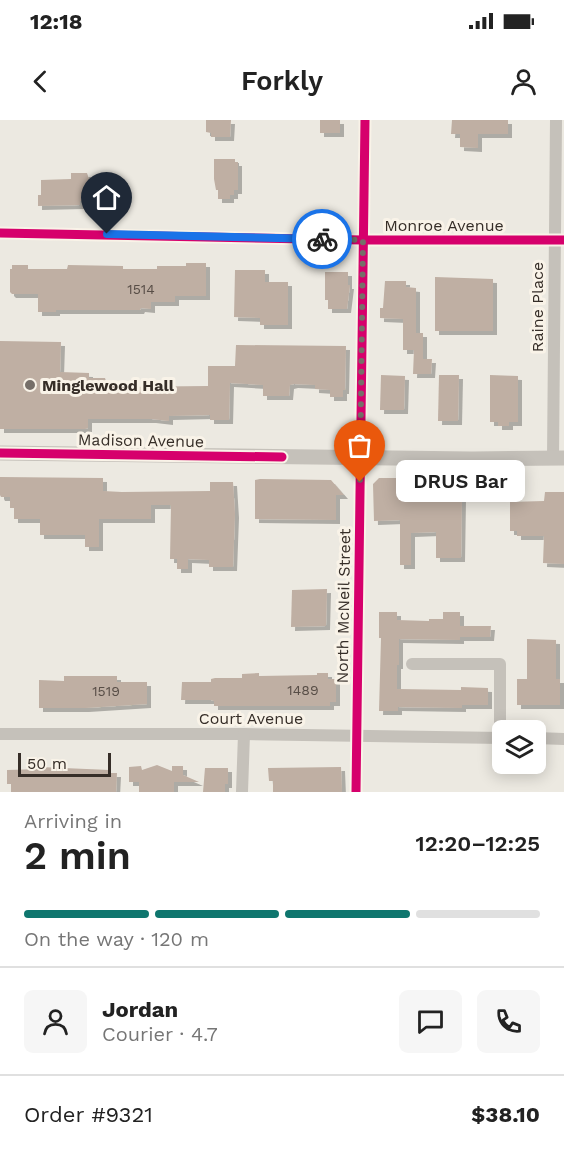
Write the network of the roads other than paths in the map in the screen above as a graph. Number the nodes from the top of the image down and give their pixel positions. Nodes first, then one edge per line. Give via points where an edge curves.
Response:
1 (365, 120) edge
2 (556, 120) edge
3 (0, 233) edge
4 (363, 240) junction
5 (559, 240) edge
6 (559, 342) edge
7 (0, 453) edge
8 (360, 458) junction
9 (559, 458) edge
10 (412, 664) dead end
11 (501, 720) edge
12 (0, 734) edge
13 (244, 734) junction
14 (357, 735) junction
15 (492, 738) edge
16 (546, 738) edge
17 (564, 739) edge
18 (242, 792) edge
19 (356, 792) edge

1 - 4 street, North McNeil Street
2 - 5 street, Raine Place
3 - 4 street, Monroe Avenue
4 - 5 street, Monroe Avenue
4 - 8 street, North McNeil Street
5 - 6 street, Raine Place
6 - 9 street, Raine Place
7 - 8 street, Madison Avenue
8 - 9 street, Madison Avenue
8 - 14 street, North McNeil Street
10 - 11 street via 500,664
12 - 13 street, Court Avenue
13 - 14 street, Court Avenue
13 - 18 street
14 - 15 street, Court Avenue
14 - 19 street, North McNeil Street
16 - 17 street

